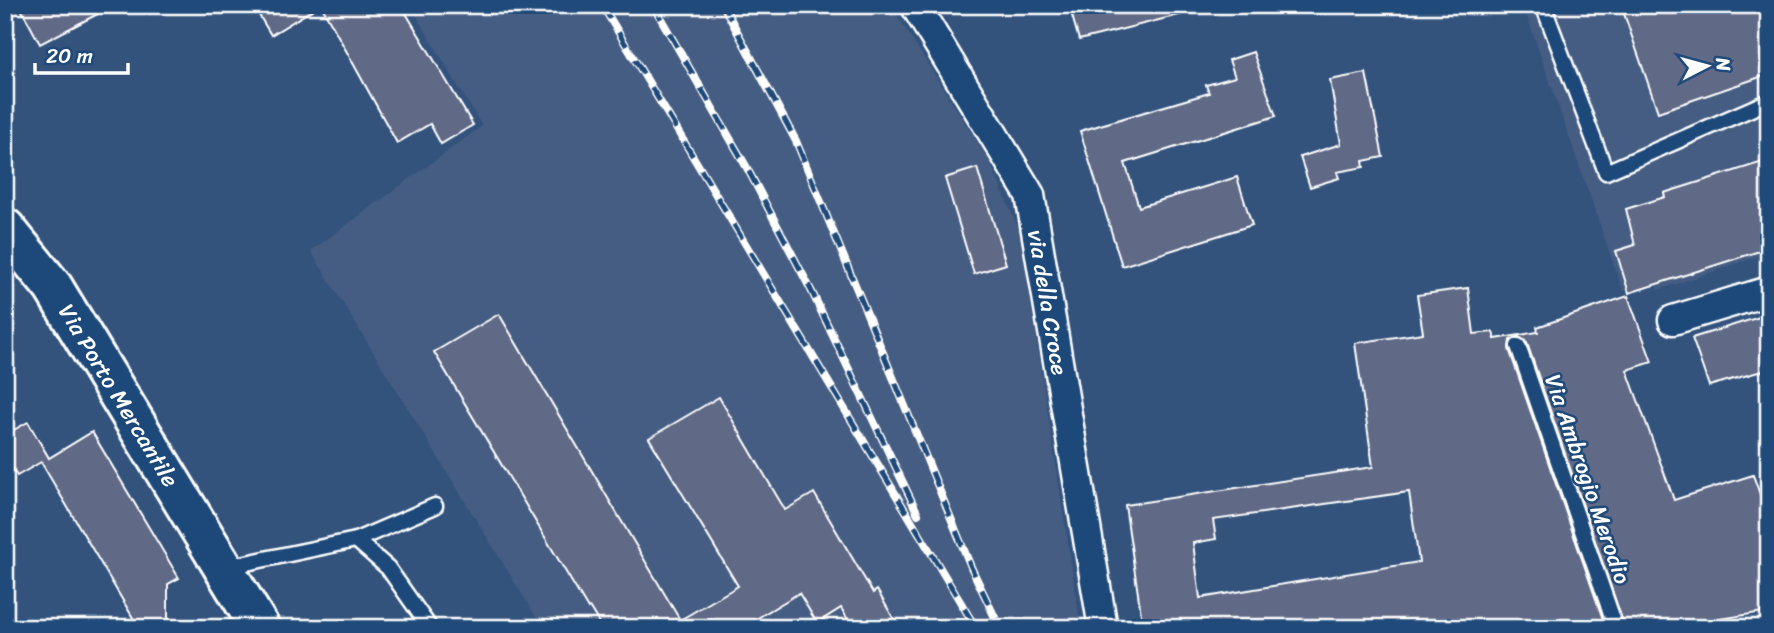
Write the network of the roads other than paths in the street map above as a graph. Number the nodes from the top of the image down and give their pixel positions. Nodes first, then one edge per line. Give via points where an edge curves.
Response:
1 (915, 5) edge
2 (1543, 5) edge
3 (1769, 101) edge
4 (5, 228) edge
5 (1769, 291) edge
6 (1673, 320) dead end
7 (1518, 346) dead end
8 (435, 506) dead end
9 (356, 540) junction
10 (223, 568) junction
11 (260, 628) edge
12 (430, 628) edge
13 (1103, 628) edge
14 (1616, 628) edge

1 - 13 street, via della Croce via 1030,195
2 - 3 lane via 1606,172
4 - 10 main road, Via Porto Mercantile via 53,287
5 - 6 street
7 - 14 lane, Via Ambrogio Merodio
8 - 9 lane
9 - 10 lane
9 - 12 lane via 388,568
10 - 11 main road, Via Porto Mercantile

